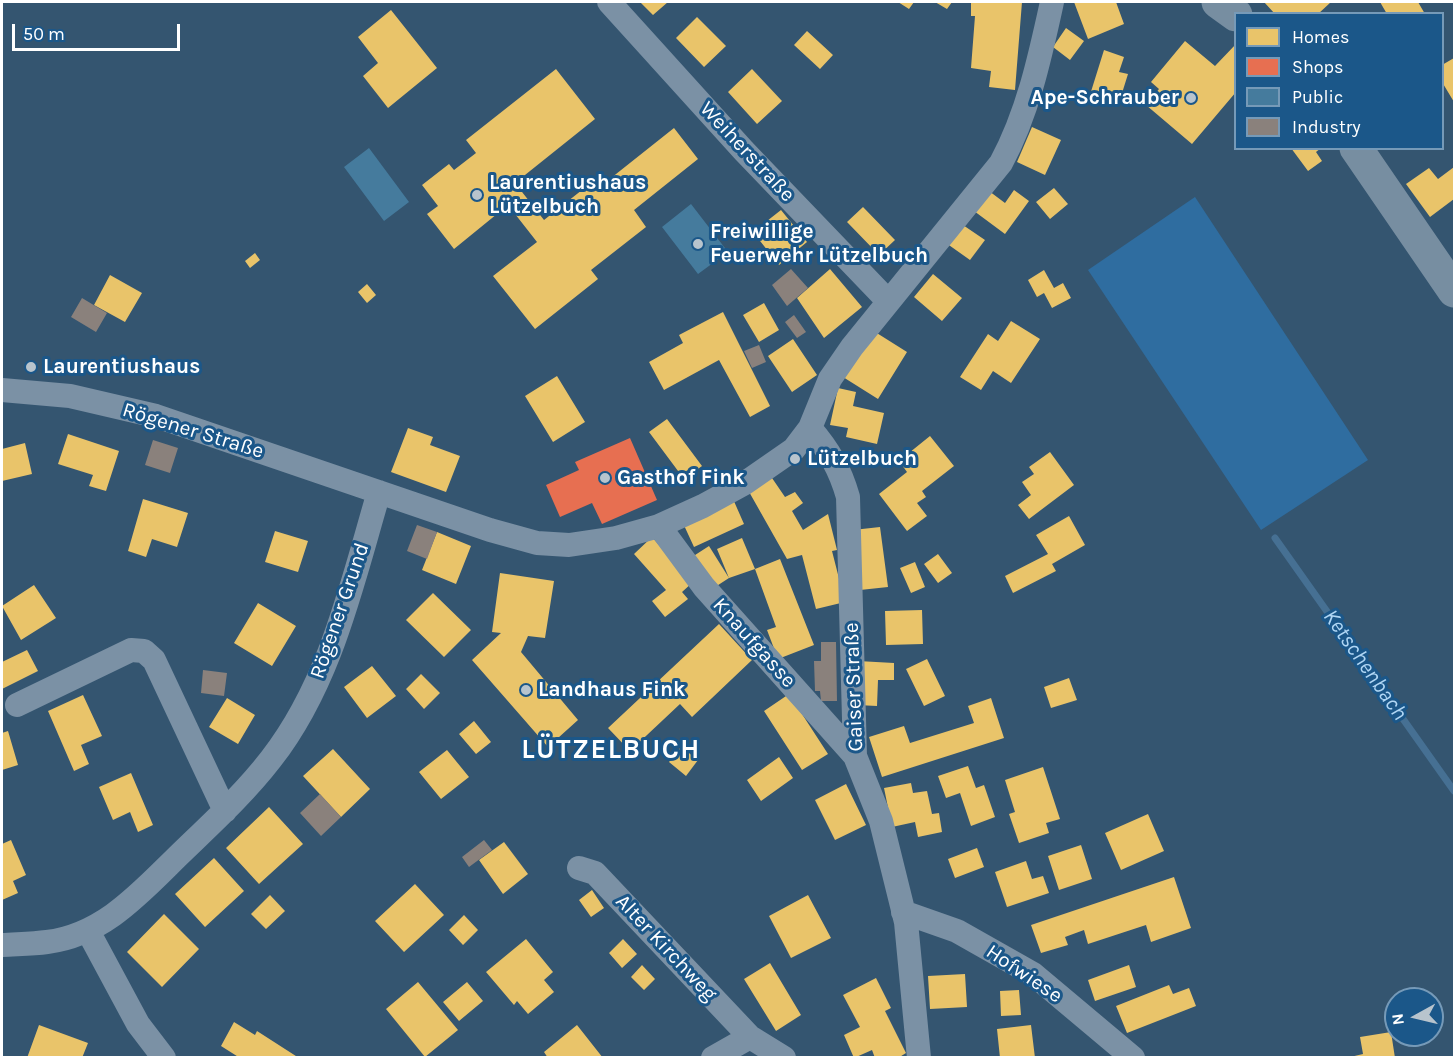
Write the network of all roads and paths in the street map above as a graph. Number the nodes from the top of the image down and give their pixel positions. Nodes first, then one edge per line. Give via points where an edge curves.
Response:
1 (609, 2) edge
2 (1052, 2) edge
3 (1218, 2) edge
4 (1234, 14) edge
5 (1357, 150) edge
6 (1455, 291) edge
7 (888, 301) junction
8 (2, 390) edge
9 (810, 428) junction
10 (379, 492) junction
11 (659, 526) junction
12 (17, 705) dead end
13 (855, 756) junction
14 (225, 811) junction
15 (579, 868) dead end
16 (903, 912) junction
17 (88, 931) junction
18 (2, 945) edge
19 (750, 1037) junction
20 (164, 1058) edge
21 (713, 1058) edge
22 (784, 1058) edge
23 (919, 1058) edge
24 (1133, 1058) edge

1 - 7 street, Weiherstraße
2 - 7 street, Rögener Straße via 1037,71 1001,163
3 - 4 street
5 - 6 street
7 - 9 street, Rögener Straße via 830,379
8 - 10 street, Rögener Straße via 70,396 156,416
9 - 11 street, Rögener Straße via 794,449 745,483
9 - 13 street, Gaiser Straße via 829,449 848,497
10 - 11 street, Rögener Straße via 537,543 569,545
10 - 14 street, Rögener Grund via 332,648 306,704 272,759
11 - 13 street, Knaufgasse via 704,587
12 - 14 street via 131,650 144,651 154,660
13 - 16 street, Gaiser Straße via 881,821
14 - 17 street, Rögener Grund via 121,910
15 - 19 street, Alter Kirchweg via 596,873
16 - 23 street, Gaiser Straße
16 - 24 street, Hofwiese via 957,931 1033,974
17 - 18 street, Rögener Grund via 48,942
17 - 20 street via 138,1024
19 - 21 street
19 - 22 street, Alter Kirchweg

